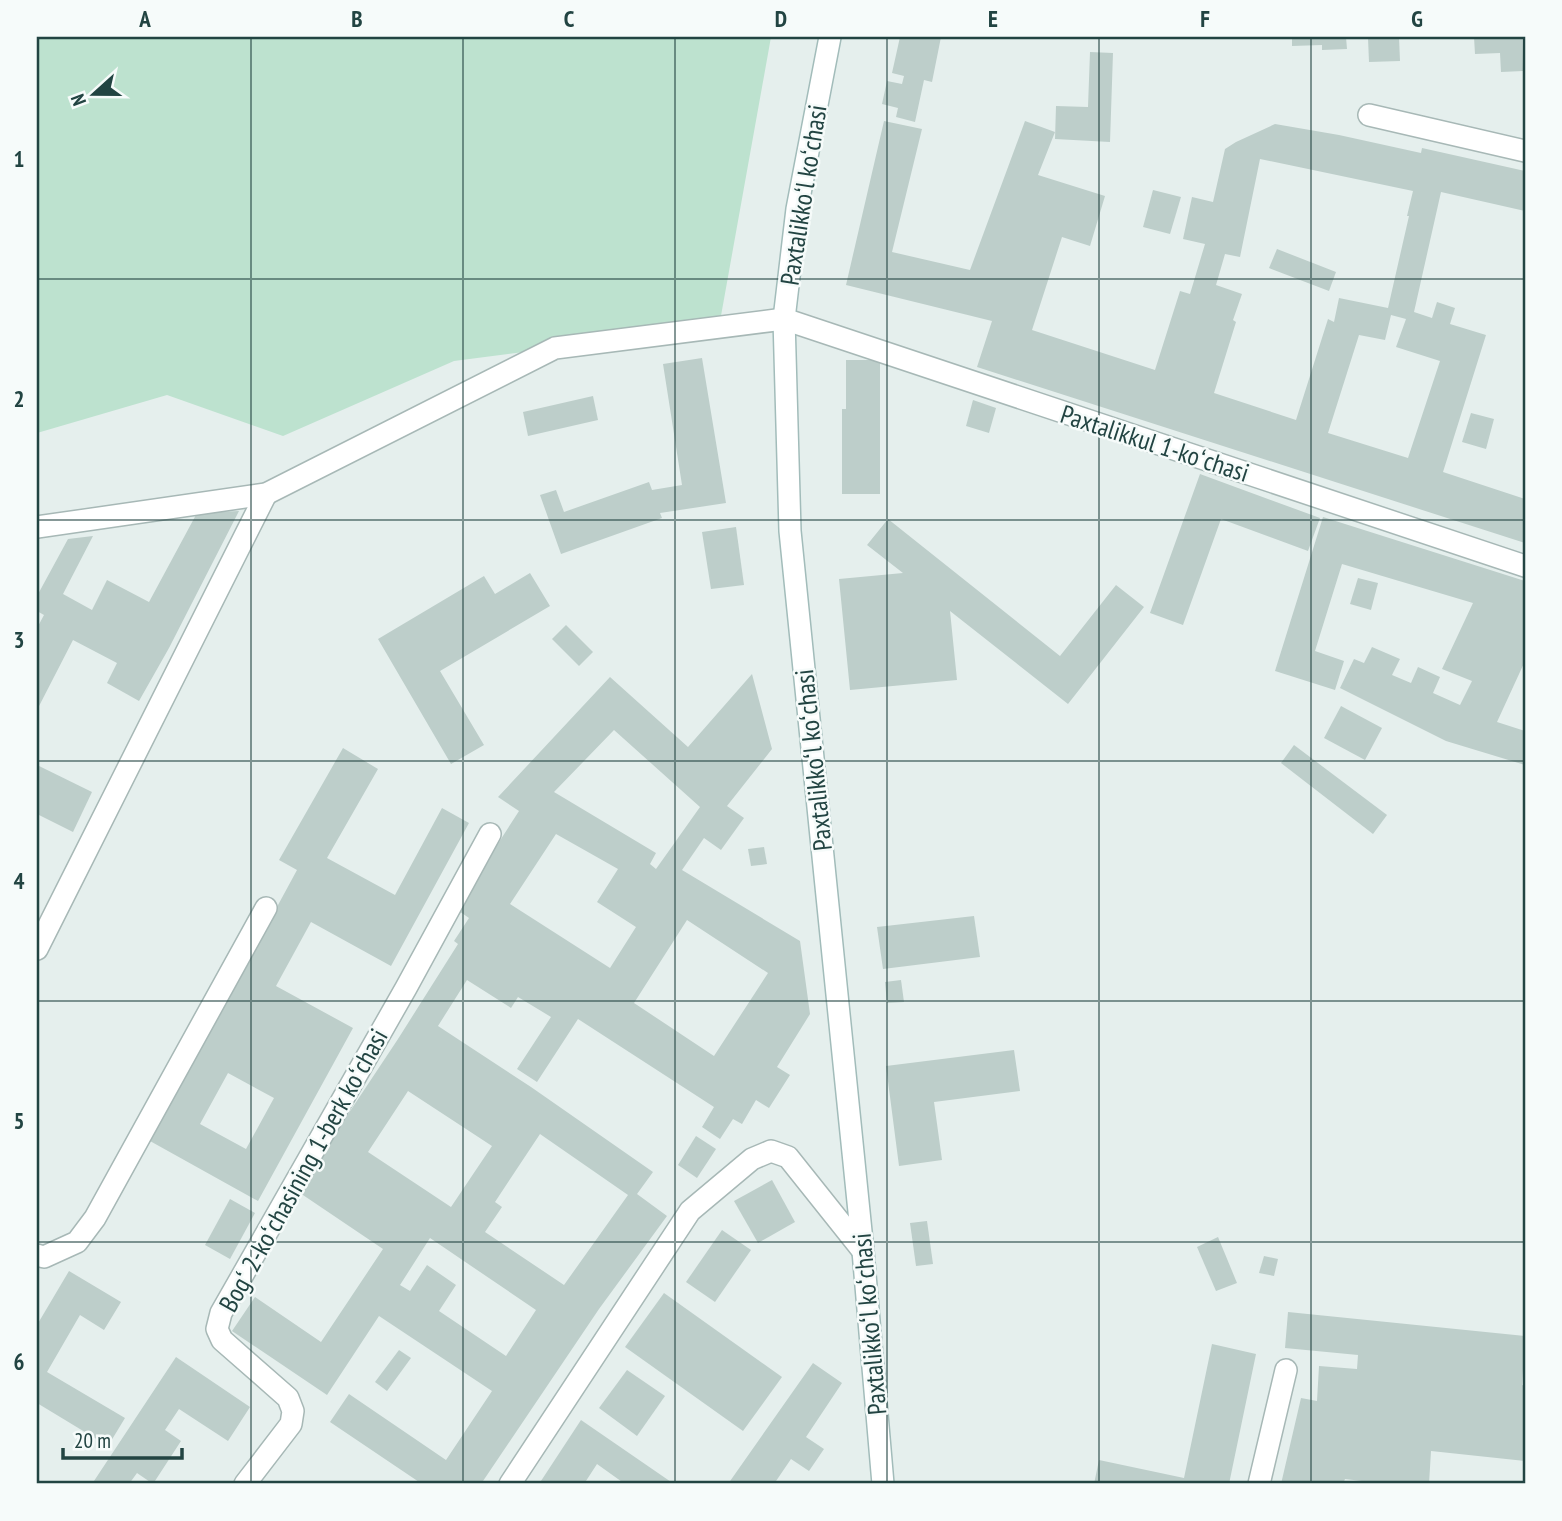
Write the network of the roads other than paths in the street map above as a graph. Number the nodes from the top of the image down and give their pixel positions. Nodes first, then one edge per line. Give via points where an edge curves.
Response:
1 (830, 37) edge
2 (1369, 115) dead end
3 (1525, 151) edge
4 (784, 319) junction
5 (266, 494) junction
6 (37, 527) edge
7 (1525, 566) edge
8 (490, 834) dead end
9 (266, 908) dead end
10 (37, 949) edge
11 (863, 1251) junction
12 (37, 1255) edge
13 (1286, 1370) dead end
14 (245, 1484) edge
15 (510, 1484) edge
16 (883, 1484) edge
17 (1259, 1484) edge

1 - 4 street, Paxtalikkoʻl koʻchasi via 797,209
2 - 3 street
4 - 5 street via 555,348
4 - 7 street, Paxtalikkul 1-koʻchasi
4 - 11 street, Paxtalikkoʻl koʻchasi via 790,531
5 - 6 street
5 - 10 street
8 - 14 street, Bogʻ 2-koʻchasining 1-berk koʻchasi via 221,1313 217,1329 222,1340 288,1398 293,1410 291,1424
9 - 12 street via 95,1218 77,1242
11 - 15 street via 788,1157 771,1151 752,1158 690,1211
11 - 16 street, Paxtalikkoʻl koʻchasi
13 - 17 street

